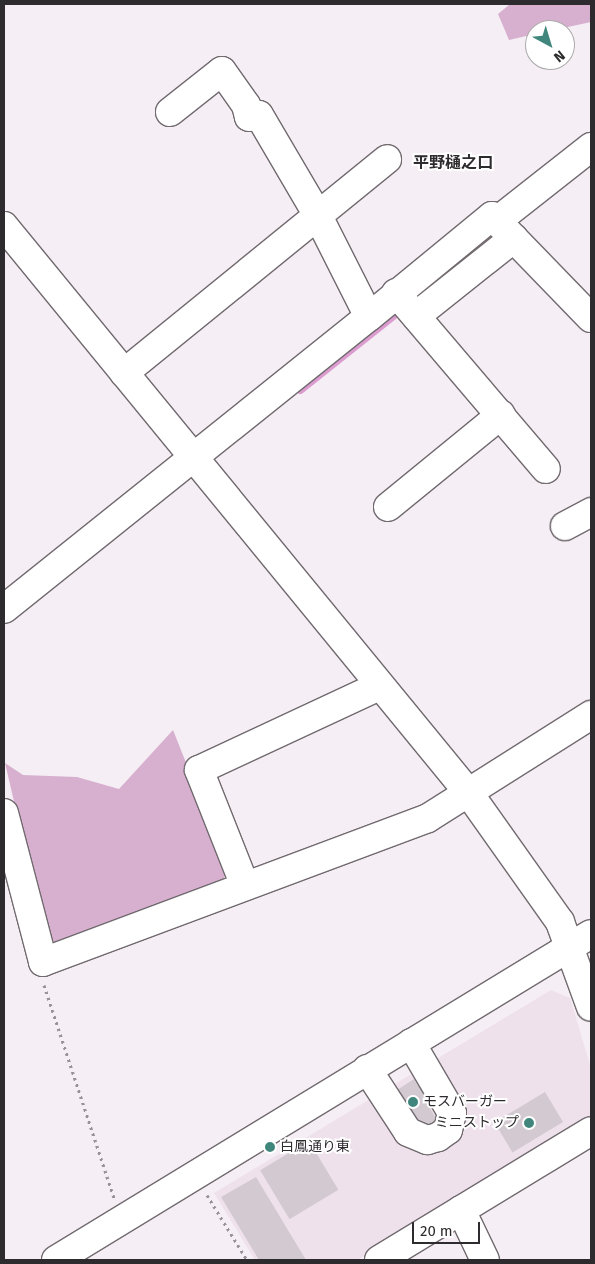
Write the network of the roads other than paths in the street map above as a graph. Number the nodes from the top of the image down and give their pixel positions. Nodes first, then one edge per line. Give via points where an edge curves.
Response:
1 (170, 112) dead end
2 (591, 147) edge
3 (387, 159) dead end
4 (317, 214) junction
5 (4, 226) edge
6 (506, 229) junction
7 (396, 292) junction
8 (416, 316) junction
9 (369, 317) junction
10 (591, 318) edge
11 (124, 373) junction
12 (501, 416) junction
13 (199, 464) junction
14 (546, 468) dead end
15 (388, 507) dead end
16 (591, 512) edge
17 (565, 526) dead end
18 (4, 609) edge
19 (379, 686) junction
20 (591, 715) edge
21 (468, 792) junction
22 (4, 813) edge
23 (245, 886) junction
24 (581, 940) edge
25 (591, 1007) edge
26 (411, 1043) junction
27 (367, 1069) junction
28 (591, 1131) edge
29 (461, 1210) junction
30 (88, 1251) edge
31 (56, 1260) edge
32 (379, 1260) edge
33 (485, 1260) edge

1 - 4 street via 222,70 246,105 249,117 259,114
2 - 6 street
3 - 4 street
4 - 9 street
4 - 11 street
5 - 11 street
6 - 7 street via 492,216
6 - 8 street
6 - 10 street
7 - 8 street
7 - 9 street
8 - 12 street
9 - 13 street
11 - 13 street
12 - 14 street
12 - 15 street
13 - 18 street
13 - 19 street
16 - 17 street
19 - 21 street
19 - 23 street via 199,770
20 - 21 street
21 - 23 street via 428,818
21 - 24 street via 560,922
22 - 23 street via 42,962
24 - 25 street
24 - 26 street
26 - 27 street
26 - 27 street via 452,1113 448,1130 438,1136 427,1140 408,1132
27 - 30 street
28 - 29 street
29 - 32 street
29 - 33 street
30 - 31 street

